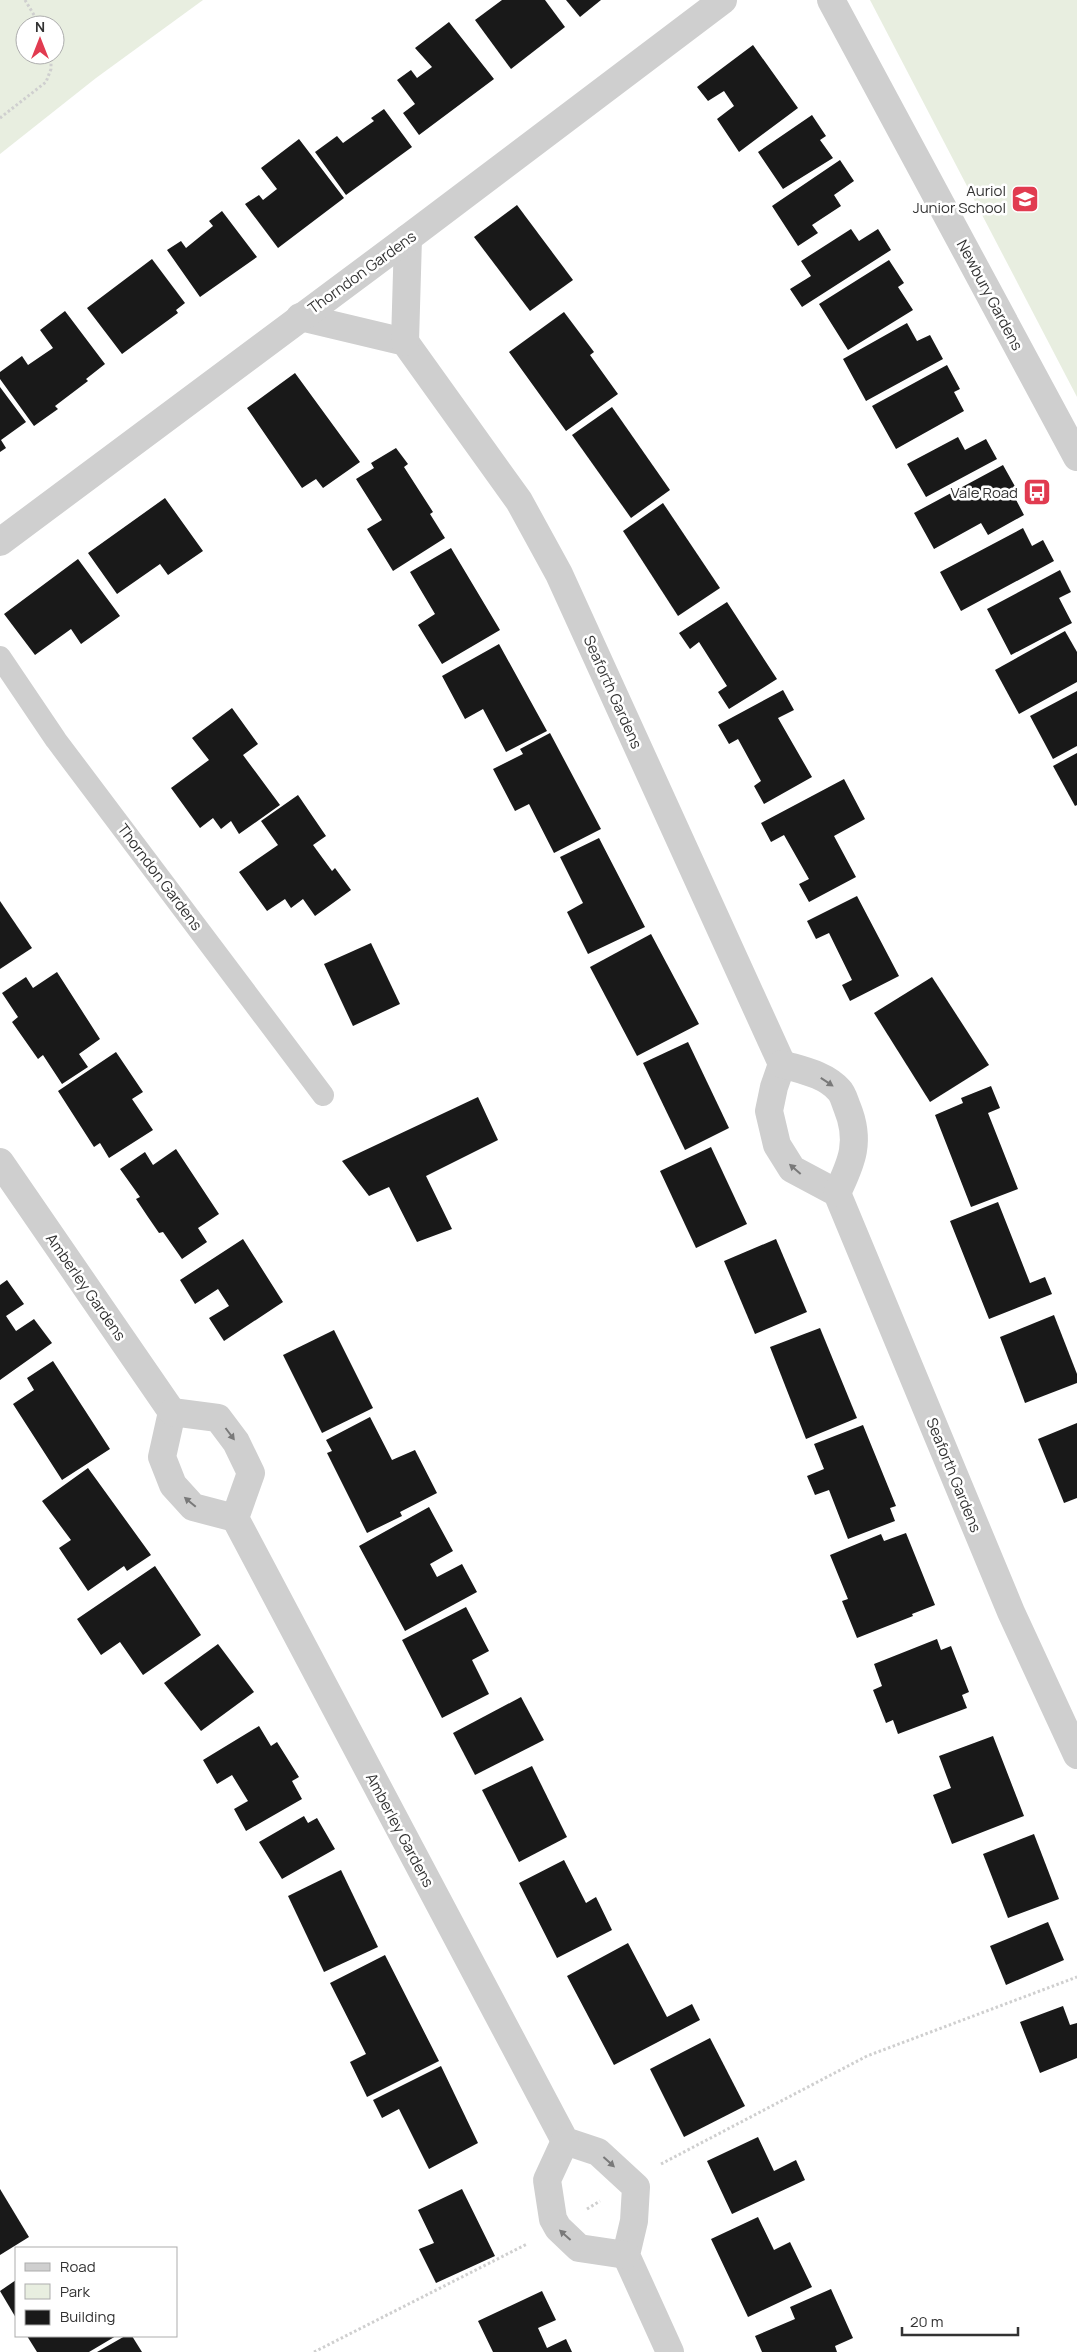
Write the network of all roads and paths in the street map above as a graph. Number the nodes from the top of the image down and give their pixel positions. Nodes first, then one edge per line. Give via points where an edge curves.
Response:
1 (25, 0) edge
2 (723, 0) edge
3 (831, 0) edge
4 (34, 15) edge
5 (51, 65) edge
6 (0, 118) edge
7 (408, 238) junction
8 (300, 317) junction
9 (405, 342) junction
10 (1077, 457) edge
11 (0, 542) edge
12 (0, 657) edge
13 (782, 1064) junction
14 (323, 1095) dead end
15 (0, 1162) edge
16 (837, 1193) junction
17 (172, 1412) junction
18 (235, 1518) junction
19 (1077, 1755) edge
20 (1077, 1977) edge
21 (565, 2141) junction
22 (630, 2181) junction
23 (558, 2228) junction
24 (626, 2255) junction
25 (314, 2352) edge
26 (670, 2352) edge

1 - 4 path
2 - 7 street, Thorndon Gardens
3 - 10 street, Newbury Gardens
5 - 6 path via 46,82
7 - 8 street, Thorndon Gardens
7 - 9 street
8 - 9 street
8 - 11 street, Thorndon Gardens
9 - 13 street, Seaforth Gardens via 519,501 559,574
12 - 14 lane, Thorndon Gardens via 56,740
16 -> 13 street via 792,1169 777,1145 769,1112
13 -> 16 street via 818,1075 840,1090 856,1138 851,1165
15 - 17 street, Amberley Gardens
16 - 19 street, Seaforth Gardens via 1011,1612
18 -> 17 street via 193,1507 173,1485 162,1457
17 -> 18 street via 218,1418 236,1442 251,1473
18 - 21 street, Amberley Gardens
20 - 22 path via 867,2056
21 -> 22 street via 598,2152
21 - 23 street via 547,2180
22 - 23 path
22 - 24 street via 636,2187 634,2220
24 -> 23 street via 580,2248
23 - 25 path
24 - 26 street

